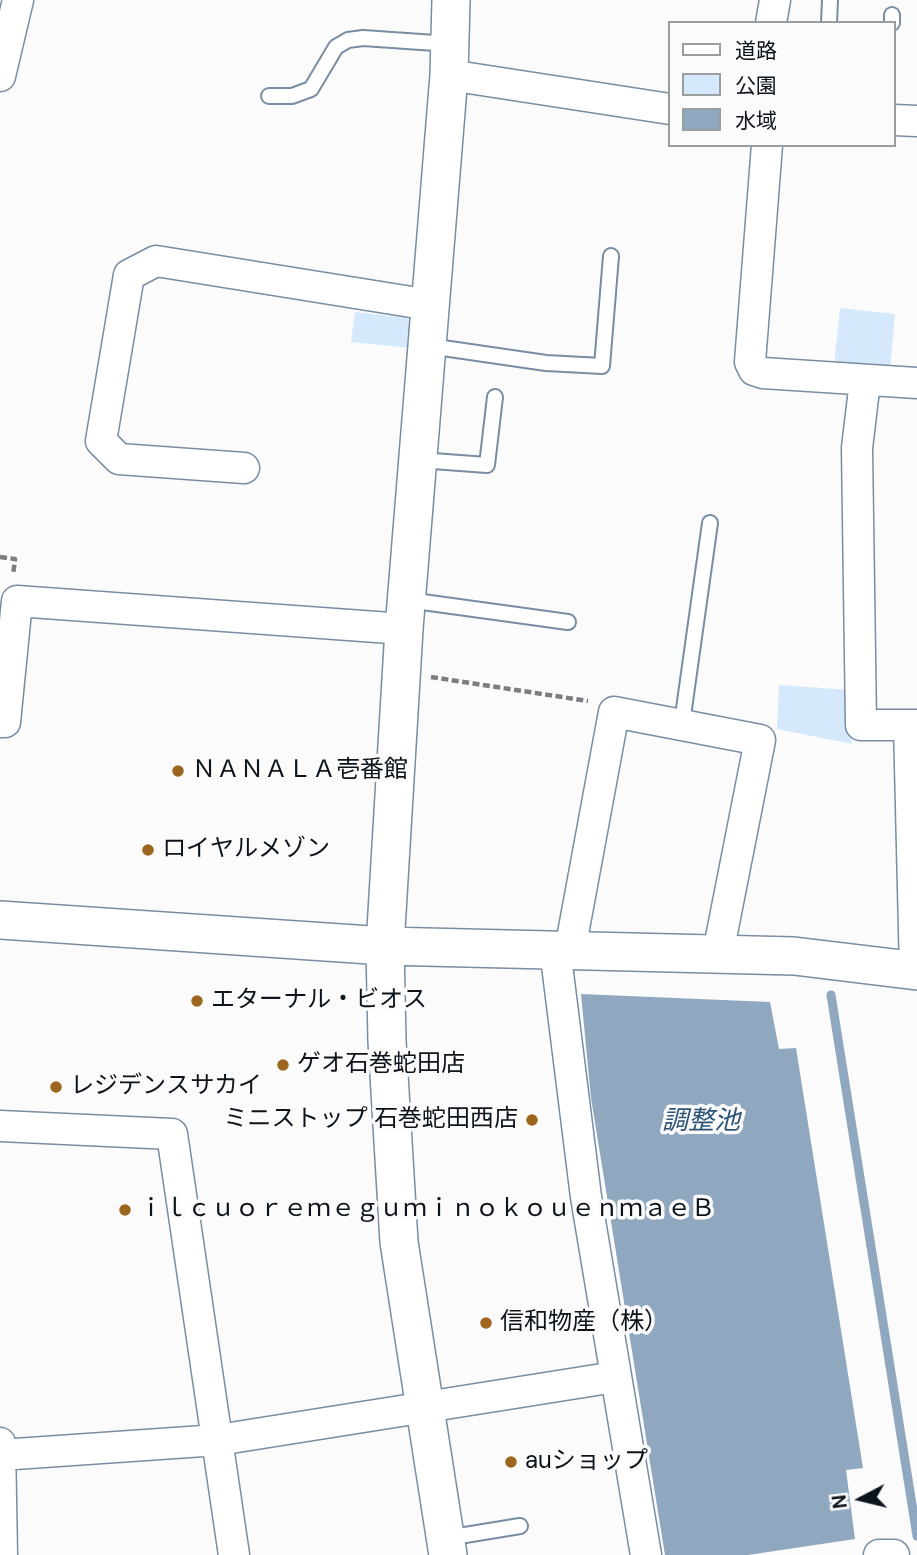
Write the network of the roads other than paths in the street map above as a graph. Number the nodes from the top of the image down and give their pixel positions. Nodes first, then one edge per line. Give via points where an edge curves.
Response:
1 (18, 0) edge
2 (450, 0) edge
3 (775, 0) edge
4 (830, 0) edge
5 (771, 21) edge
6 (829, 21) edge
7 (449, 60) junction
8 (0, 76) edge
9 (269, 96) dead end
10 (668, 108) edge
11 (896, 120) edge
12 (917, 121) edge
13 (767, 147) edge
14 (611, 256) dead end
15 (430, 305) junction
16 (427, 346) junction
17 (865, 381) junction
18 (917, 383) edge
19 (495, 397) dead end
20 (418, 459) junction
21 (244, 468) dead end
22 (710, 523) dead end
23 (406, 614) junction
24 (568, 622) dead end
25 (0, 722) edge
26 (682, 723) junction
27 (913, 725) edge
28 (0, 920) edge
29 (385, 946) junction
30 (562, 950) junction
31 (718, 953) junction
32 (916, 971) edge
33 (0, 1126) edge
34 (615, 1377) junction
35 (424, 1408) junction
36 (218, 1440) junction
37 (0, 1443) edge
38 (0, 1455) edge
39 (520, 1526) dead end
40 (447, 1547) edge
41 (2, 1555) edge
42 (234, 1555) edge
43 (646, 1555) edge
44 (879, 1555) edge
45 (894, 1555) edge

1 - 8 street
2 - 7 street
3 - 5 street
4 - 6 lane
7 - 9 lane via 363,38 348,40 336,47 311,89 292,96
7 - 10 street
7 - 15 street
11 - 12 street
13 - 17 street via 750,362 754,370 763,373
14 - 16 lane via 603,366
15 - 16 street
15 - 21 street via 156,261 129,275 101,441 119,459
16 - 20 street
17 - 18 street
17 - 27 street via 857,448 861,725
19 - 20 lane via 487,465
20 - 23 street
22 - 26 lane
23 - 24 lane
23 - 25 street via 17,601 5,722
23 - 29 street
26 - 30 street via 614,712
26 - 31 street via 760,740
27 - 32 street
28 - 29 street
29 - 30 street
29 - 35 street via 399,1242
30 - 31 street
30 - 34 street via 586,1197
31 - 32 street via 794,956
33 - 36 street via 172,1134
34 - 35 street
34 - 43 street
35 - 36 street
35 - 40 street
36 - 38 street
36 - 42 street
37 - 38 street
38 - 41 street
39 - 40 lane
44 - 45 street

